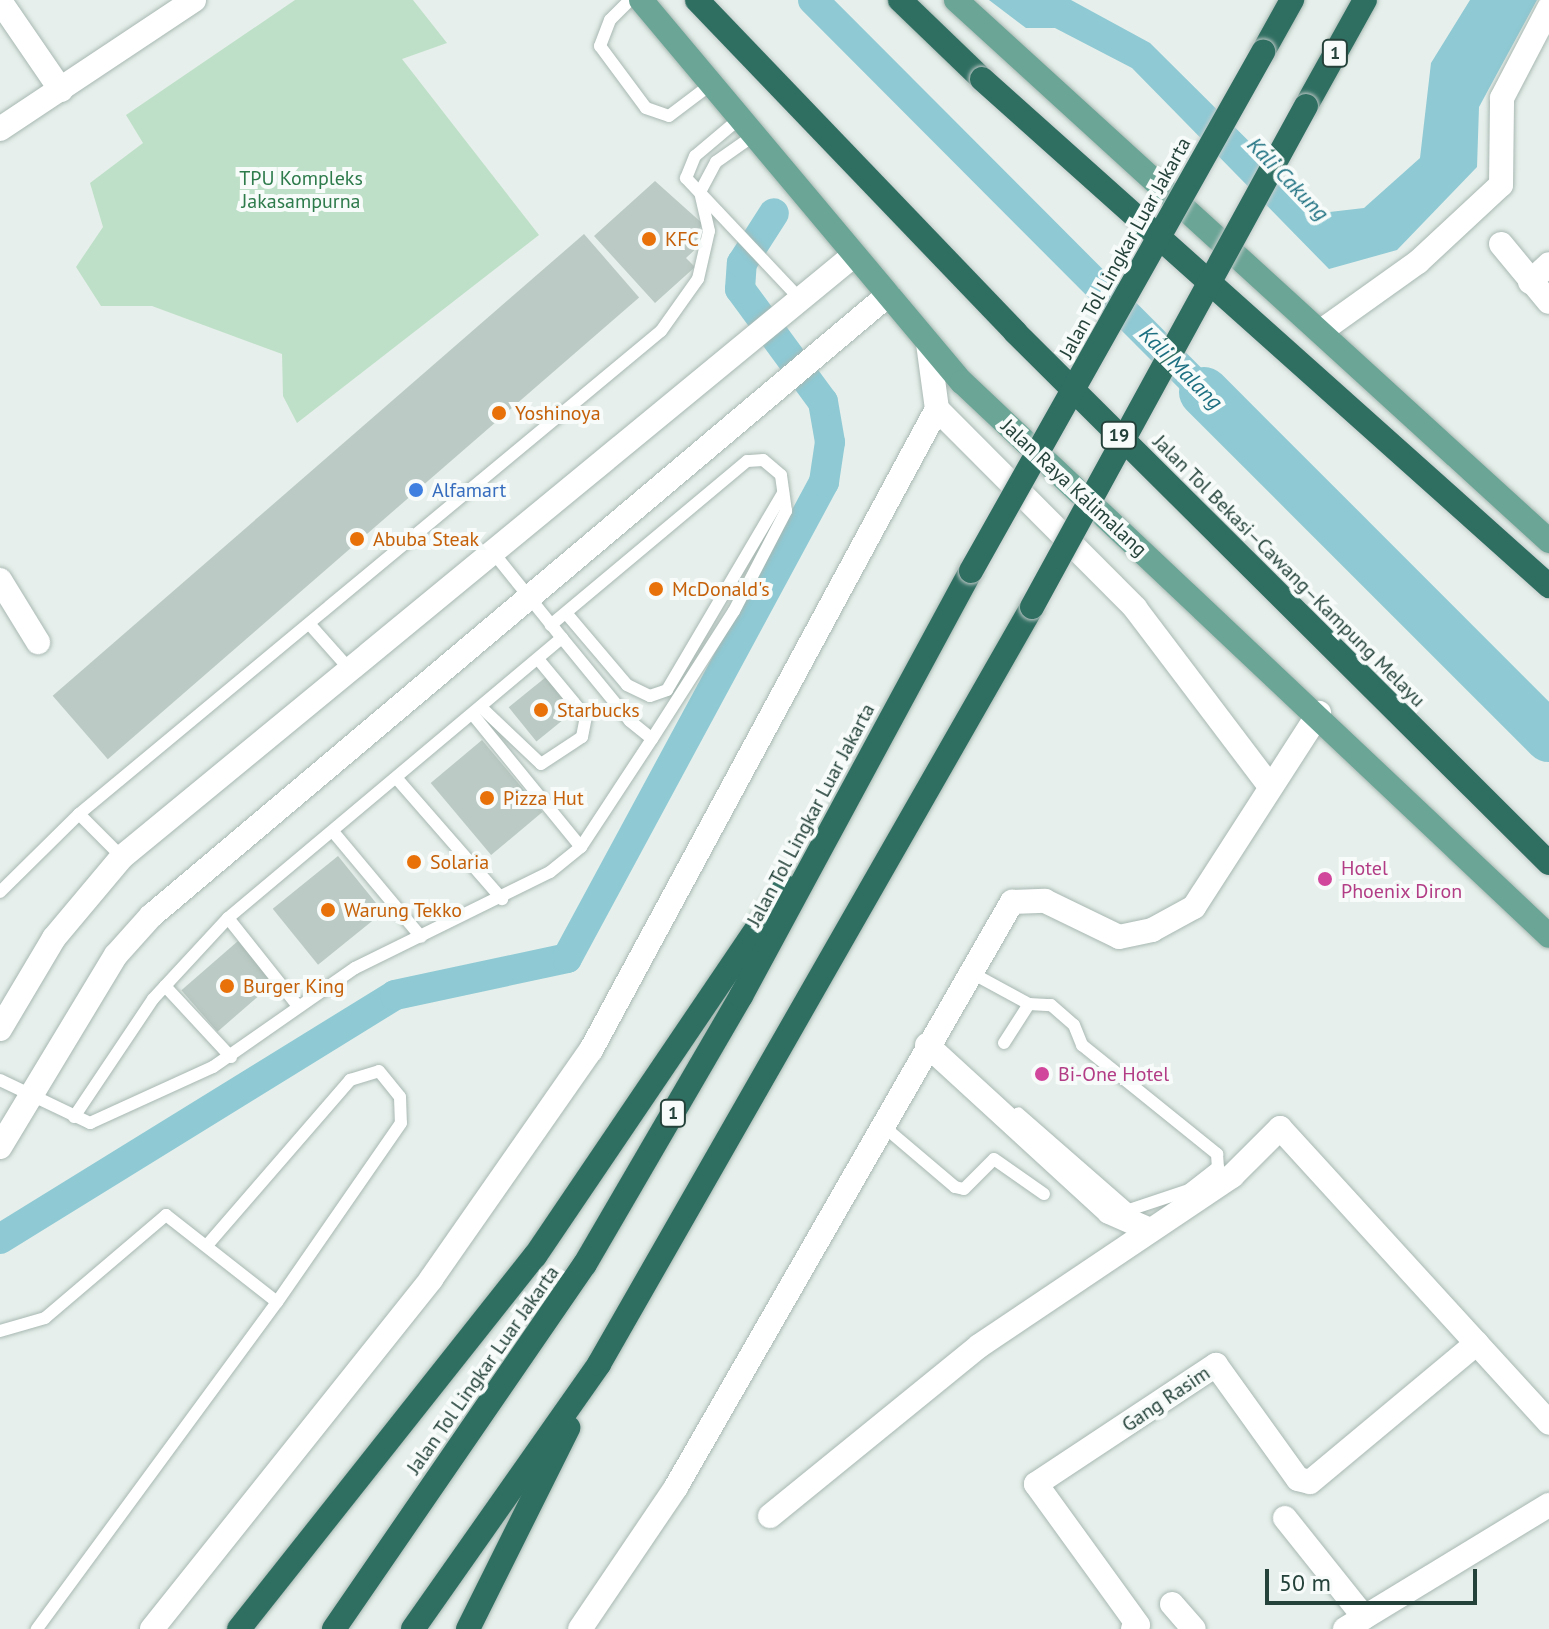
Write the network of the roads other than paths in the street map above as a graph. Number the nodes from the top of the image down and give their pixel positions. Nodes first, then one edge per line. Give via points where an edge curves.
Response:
1 (194, 0) edge
2 (630, 0) edge
3 (641, 0) edge
4 (697, 0) edge
5 (900, 0) edge
6 (956, 0) edge
7 (1292, 0) edge
8 (1365, 0) edge
9 (0, 1) edge
10 (1549, 8) edge
11 (710, 85) junction
12 (61, 90) junction
13 (746, 128) junction
14 (0, 129) edge
15 (700, 192) junction
16 (1501, 244) dead end
17 (854, 255) junction
18 (1549, 264) edge
19 (1530, 282) junction
20 (793, 295) junction
21 (888, 295) junction
22 (1549, 302) edge
23 (1324, 329) junction
24 (928, 343) junction
25 (937, 409) junction
26 (785, 490) junction
27 (1549, 541) edge
28 (496, 556) junction
29 (0, 580) edge
30 (1549, 586) edge
31 (529, 597) junction
32 (566, 613) junction
33 (551, 625) junction
34 (312, 627) junction
35 (562, 638) junction
36 (38, 642) dead end
37 (538, 659) junction
38 (352, 672) junction
39 (478, 712) junction
40 (1319, 713) junction
41 (652, 739) junction
42 (859, 778) junction
43 (399, 781) junction
44 (1268, 784) junction
45 (79, 814) junction
46 (335, 834) junction
47 (581, 847) junction
48 (122, 857) junction
49 (1549, 863) edge
50 (0, 892) edge
51 (502, 899) junction
52 (228, 918) junction
53 (1549, 936) edge
54 (421, 937) junction
55 (969, 972) junction
56 (165, 986) junction
57 (1029, 1004) junction
58 (298, 1006) junction
59 (0, 1029) edge
60 (929, 1041) junction
61 (1004, 1043) dead end
62 (231, 1057) junction
63 (0, 1080) edge
64 (29, 1098) junction
65 (74, 1117) junction
66 (882, 1125) junction
67 (0, 1147) edge
68 (1044, 1194) dead end
69 (1148, 1229) junction
70 (209, 1243) junction
71 (277, 1302) junction
72 (0, 1331) edge
73 (1477, 1343) junction
74 (599, 1364) junction
75 (1549, 1423) edge
76 (1549, 1505) edge
77 (770, 1516) dead end
78 (1285, 1518) dead end
79 (1172, 1604) dead end
80 (1355, 1623) edge
81 (37, 1629) edge
82 (152, 1629) edge
83 (239, 1629) edge
84 (334, 1629) edge
85 (413, 1629) edge
86 (468, 1629) edge
87 (580, 1629) edge
88 (1133, 1629) edge
89 (1194, 1629) edge

1 - 12 street
2 - 11 lane via 610,20 600,46 646,108 669,116
3 - 11 main road, Jalan Raya Kalimalang
4 - 49 highway, Jalan Tol Bekasi–Cawang–Kampung Melayu / 19, bridge via 1015,332
5 - 30 highway, bridge
6 - 23 main road
7 - 42 highway, Jalan Tol Lingkar Luar Jakarta / 1, bridge
8 - 74 highway, 1, bridge via 1032,607
9 - 12 street
10 - 23 street via 1502,98 1501,185 1418,262
11 - 13 main road, Jalan Raya Kalimalang
12 - 14 street
13 - 15 lane via 716,162
13 - 15 lane via 689,165 686,178
13 - 17 main road, Jalan Raya Kalimalang
15 - 20 lane
15 - 34 lane via 709,231 698,279 661,331
16 - 19 street
17 - 20 street
17 - 21 main road, Jalan Raya Kalimalang
18 - 19 street
19 - 22 street
20 - 28 street via 746,344
21 - 24 main road, Jalan Raya Kalimalang
21 - 31 street via 773,386
23 - 27 main road
24 - 25 street
24 - 40 main road, Jalan Raya Kalimalang
25 - 44 street via 1135,608
25 - 82 street via 575,1075 431,1279
26 - 32 lane via 781,475 763,460 747,461
26 - 32 lane via 667,690 638,694
26 - 41 lane via 786,511 734,611
28 - 31 lane
28 - 38 street
29 - 36 street
31 - 33 lane
31 - 64 street via 151,916 116,955
32 - 33 lane
33 - 35 lane
34 - 38 lane
34 - 45 lane
35 - 37 lane
35 - 41 lane
37 - 39 lane
37 - 39 lane via 586,717 582,737 541,764
38 - 48 street
39 - 43 lane
39 - 47 lane
40 - 44 street
40 - 53 main road, Jalan Raya Kalimalang
41 - 47 lane
42 - 83 highway via 535,1256
42 - 84 highway, Jalan Tol Lingkar Luar Jakarta / 1 via 585,1264
43 - 46 lane
43 - 51 lane
44 - 55 street via 1194,907 1152,930 1119,937 1045,901 1012,902
45 - 48 lane
45 - 50 lane
46 - 52 lane
46 - 54 lane
47 - 51 lane
48 - 59 street via 54,938
51 - 54 lane
52 - 56 lane
52 - 58 lane
54 - 58 lane
55 - 57 lane
55 - 60 street
56 - 62 lane
56 - 65 lane
57 - 60 lane via 1051,1005 1074,1025 1082,1045 1217,1154 1213,1174 1129,1210
57 - 61 lane
58 - 62 lane
60 - 66 street
60 - 69 street via 1109,1212
62 - 65 lane via 110,1119
63 - 64 lane
64 - 65 lane
64 - 67 street
66 - 68 lane via 955,1187 964,1189 994,1159
66 - 87 street via 676,1487
69 - 73 street via 1232,1176 1273,1132 1287,1129
69 - 77 street via 979,1346
70 - 71 lane
70 - 71 lane via 350,1080 379,1071 400,1097 401,1123
70 - 72 lane via 166,1215 45,1318
71 - 81 lane
73 - 75 street
73 - 88 street, Gang Rasim via 1310,1482 1298,1479 1216,1365 1036,1484 1138,1625
74 - 85 highway, 1
74 - 86 highway
76 - 80 street
78 - 80 street
79 - 89 street

